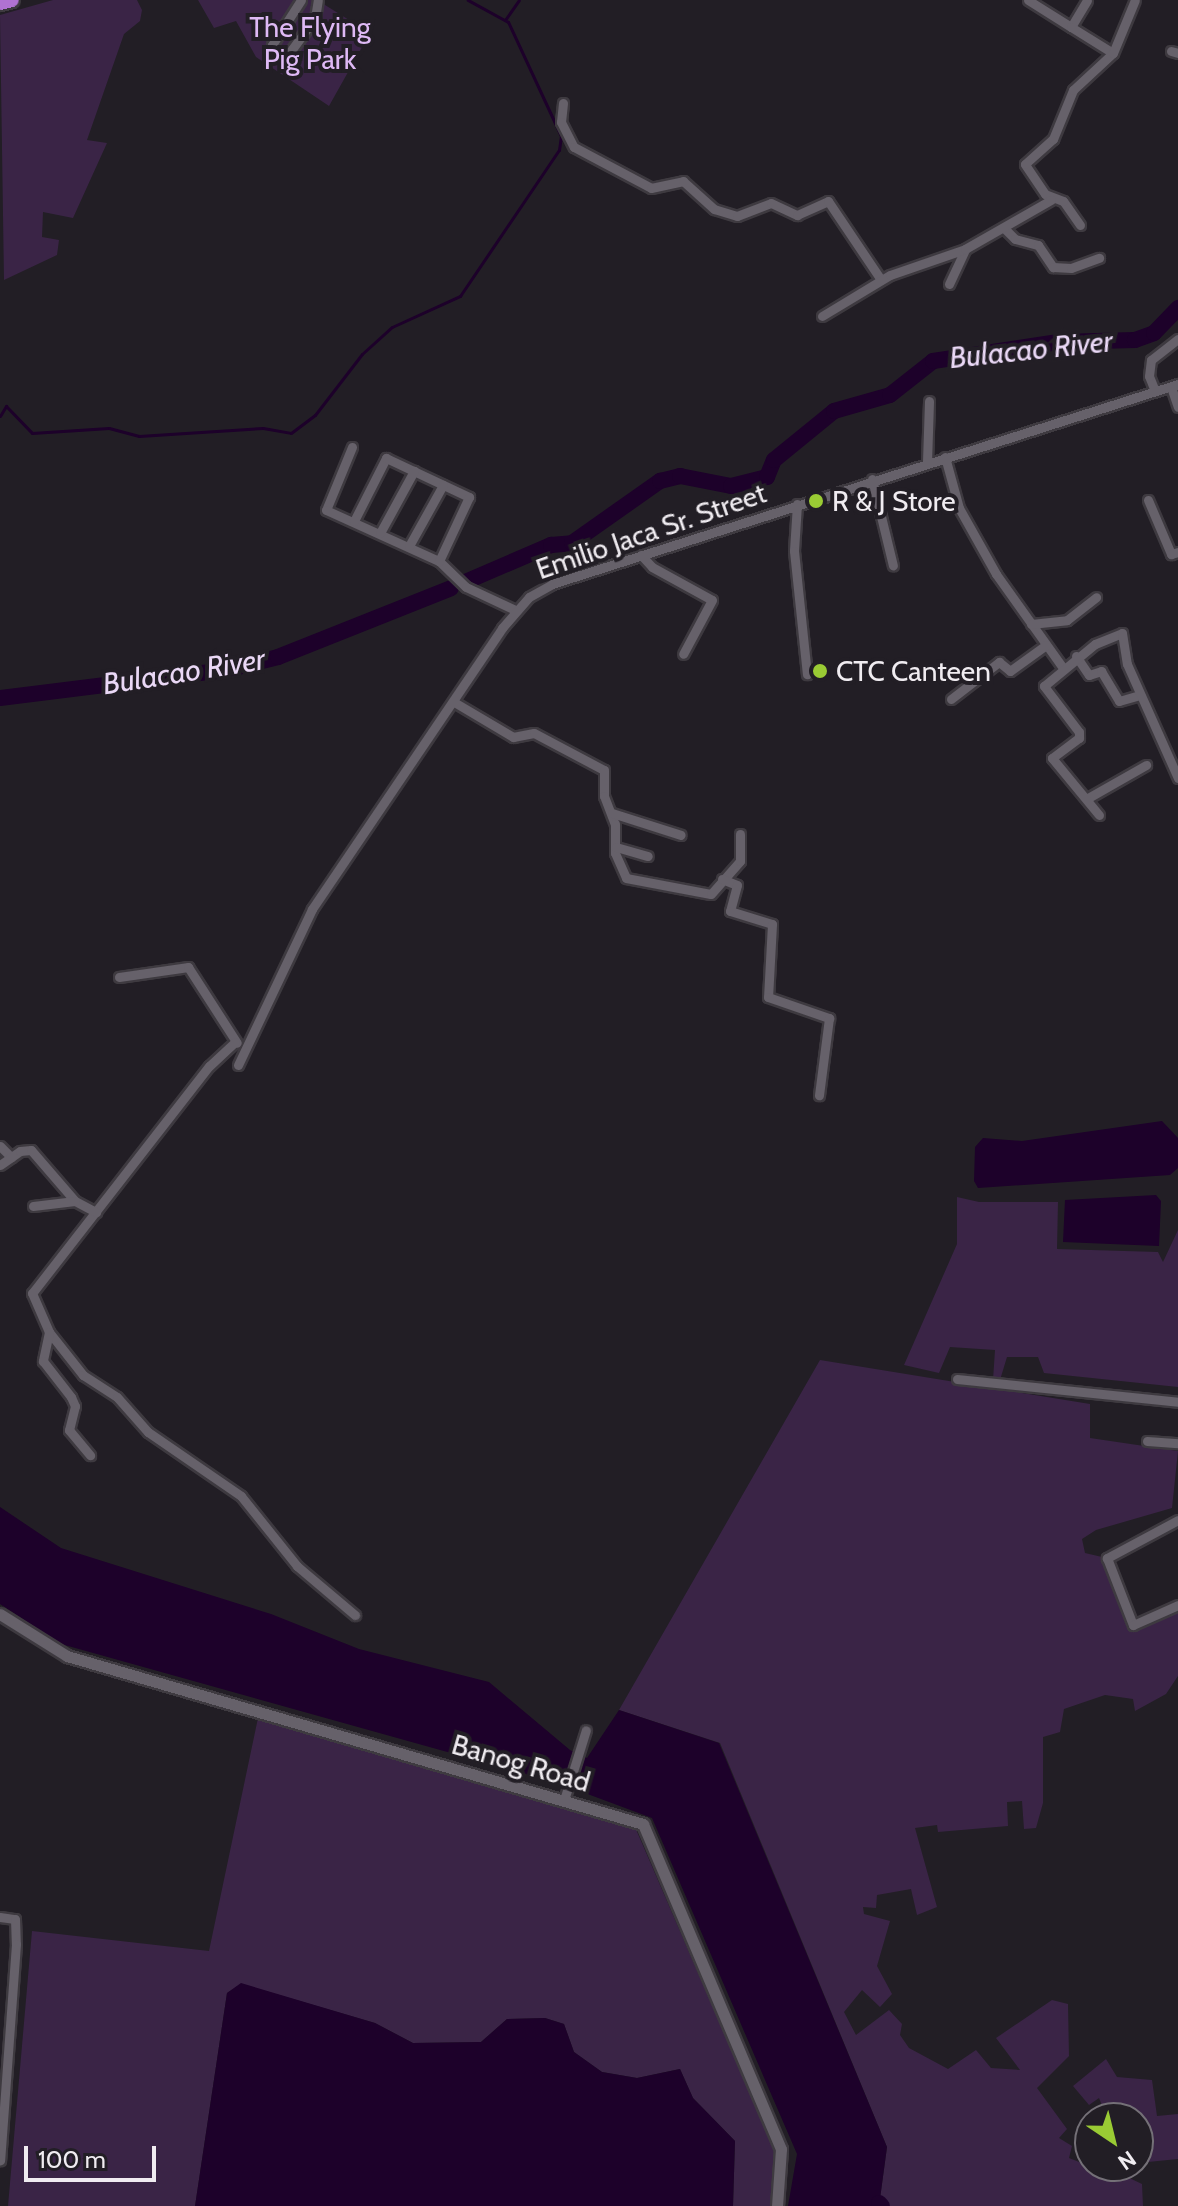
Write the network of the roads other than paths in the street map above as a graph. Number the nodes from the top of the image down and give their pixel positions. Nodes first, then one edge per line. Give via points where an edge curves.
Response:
1 (12, 0) edge
2 (301, 0) edge
3 (318, 0) edge
4 (1028, 0) edge
5 (1087, 0) edge
6 (1135, 0) edge
7 (0, 3) edge
8 (1071, 27) junction
9 (1113, 53) junction
10 (563, 103) dead end
11 (1051, 200) junction
12 (1080, 225) dead end
13 (1005, 229) junction
14 (965, 249) junction
15 (1099, 258) dead end
16 (881, 280) junction
17 (949, 284) dead end
18 (822, 316) dead end
19 (1178, 339) edge
20 (1174, 386) edge
21 (1155, 391) junction
22 (929, 401) dead end
23 (1178, 407) edge
24 (352, 447) dead end
25 (945, 457) junction
26 (927, 462) junction
27 (414, 471) junction
28 (872, 479) junction
29 (443, 485) junction
30 (1148, 500) dead end
31 (797, 504) junction
32 (354, 521) junction
33 (380, 533) junction
34 (409, 546) junction
35 (1178, 552) edge
36 (641, 555) junction
37 (439, 561) junction
38 (893, 566) dead end
39 (1096, 597) dead end
40 (515, 610) junction
41 (1031, 624) junction
42 (1046, 645) junction
43 (683, 654) dead end
44 (1076, 656) junction
45 (1063, 668) junction
46 (807, 674) dead end
47 (1140, 695) junction
48 (951, 699) dead end
49 (454, 702) junction
50 (1146, 765) dead end
51 (1178, 778) edge
52 (1088, 798) junction
53 (612, 813) junction
54 (1099, 815) dead end
55 (740, 834) dead end
56 (681, 835) dead end
57 (616, 847) junction
58 (648, 856) dead end
59 (722, 879) junction
60 (119, 977) dead end
61 (239, 1044) junction
62 (238, 1065) dead end
63 (819, 1095) dead end
64 (0, 1146) edge
65 (11, 1157) junction
66 (0, 1165) edge
67 (75, 1201) junction
68 (33, 1206) dead end
69 (96, 1212) junction
70 (49, 1332) junction
71 (957, 1379) dead end
72 (1178, 1402) edge
73 (1147, 1441) dead end
74 (1178, 1443) edge
75 (90, 1455) dead end
76 (1177, 1524) edge
77 (1178, 1605) edge
78 (0, 1614) edge
79 (355, 1615) dead end
80 (586, 1730) dead end
81 (566, 1794) junction
82 (0, 1917) edge
83 (0, 2160) edge
84 (777, 2206) edge

1 - 7 highway
2 - 3 street via 272,45 279,54 290,52 315,18
4 - 8 street
5 - 8 street
6 - 9 street
8 - 9 street
9 - 11 street via 1079,82 1053,139 1025,164
10 - 16 street via 561,122 574,147 651,188 683,181 714,209 737,216 771,203 797,215 828,201
11 - 12 street via 1063,201
11 - 13 street
13 - 14 street
13 - 15 street via 1015,239 1038,245 1053,267 1071,268
14 - 16 street
14 - 17 street
16 - 18 street
19 - 21 street via 1151,360 1149,376
20 - 21 street, Emilio Jaca Sr. Street
20 - 23 street
21 - 25 street, Emilio Jaca Sr. Street
22 - 26 street
24 - 32 street via 326,506
25 - 26 street, Emilio Jaca Sr. Street
25 - 41 street via 959,508
26 - 28 street, Emilio Jaca Sr. Street
27 - 29 street
27 - 32 street via 386,458
27 - 33 street
28 - 31 street, Emilio Jaca Sr. Street
28 - 38 street
29 - 34 street
29 - 37 street via 470,499
30 - 35 street via 1171,554
31 - 36 street, Emilio Jaca Sr. Street
31 - 46 street via 794,551
32 - 33 street
33 - 34 street
34 - 37 street
36 - 40 street, Emilio Jaca Sr. Street via 552,584
36 - 43 street via 652,567 712,600
37 - 40 street via 466,587
39 - 41 street via 1067,620
40 - 49 street, Emilio Jaca Sr. Street
41 - 42 street
42 - 45 street
42 - 48 street via 1010,671 999,662
44 - 45 street
44 - 47 street via 1089,675 1101,671 1119,701
44 - 47 street via 1122,633
45 - 52 street via 1044,686 1079,738 1052,758
47 - 51 street
49 - 53 street via 513,737 534,733 601,767
49 - 61 street, Emilio Jaca Sr. Street via 312,909
50 - 52 street
52 - 54 street
53 - 56 street
53 - 57 street
55 - 59 street via 740,861
57 - 58 street
57 - 59 street via 622,874 631,880 708,894
59 - 63 street via 737,885 730,911 772,924 766,994 829,1018
60 - 61 street via 188,967
61 - 62 street, Emilio Jaca Sr. Street
61 - 69 street via 209,1066
64 - 65 street
65 - 66 street
65 - 67 street via 31,1150
67 - 68 street
67 - 69 street
69 - 70 street via 33,1286
70 - 75 street via 43,1361 71,1397 75,1406 69,1430
70 - 79 street via 83,1375 117,1397 148,1432 241,1496 297,1566
71 - 72 street
73 - 74 street
76 - 77 street via 1114,1552 1107,1563 1133,1625
78 - 81 street, Banog Road via 67,1656
80 - 81 street
81 - 84 street, Banog Road via 631,1818 648,1830 781,2149
82 - 83 street via 15,1919

